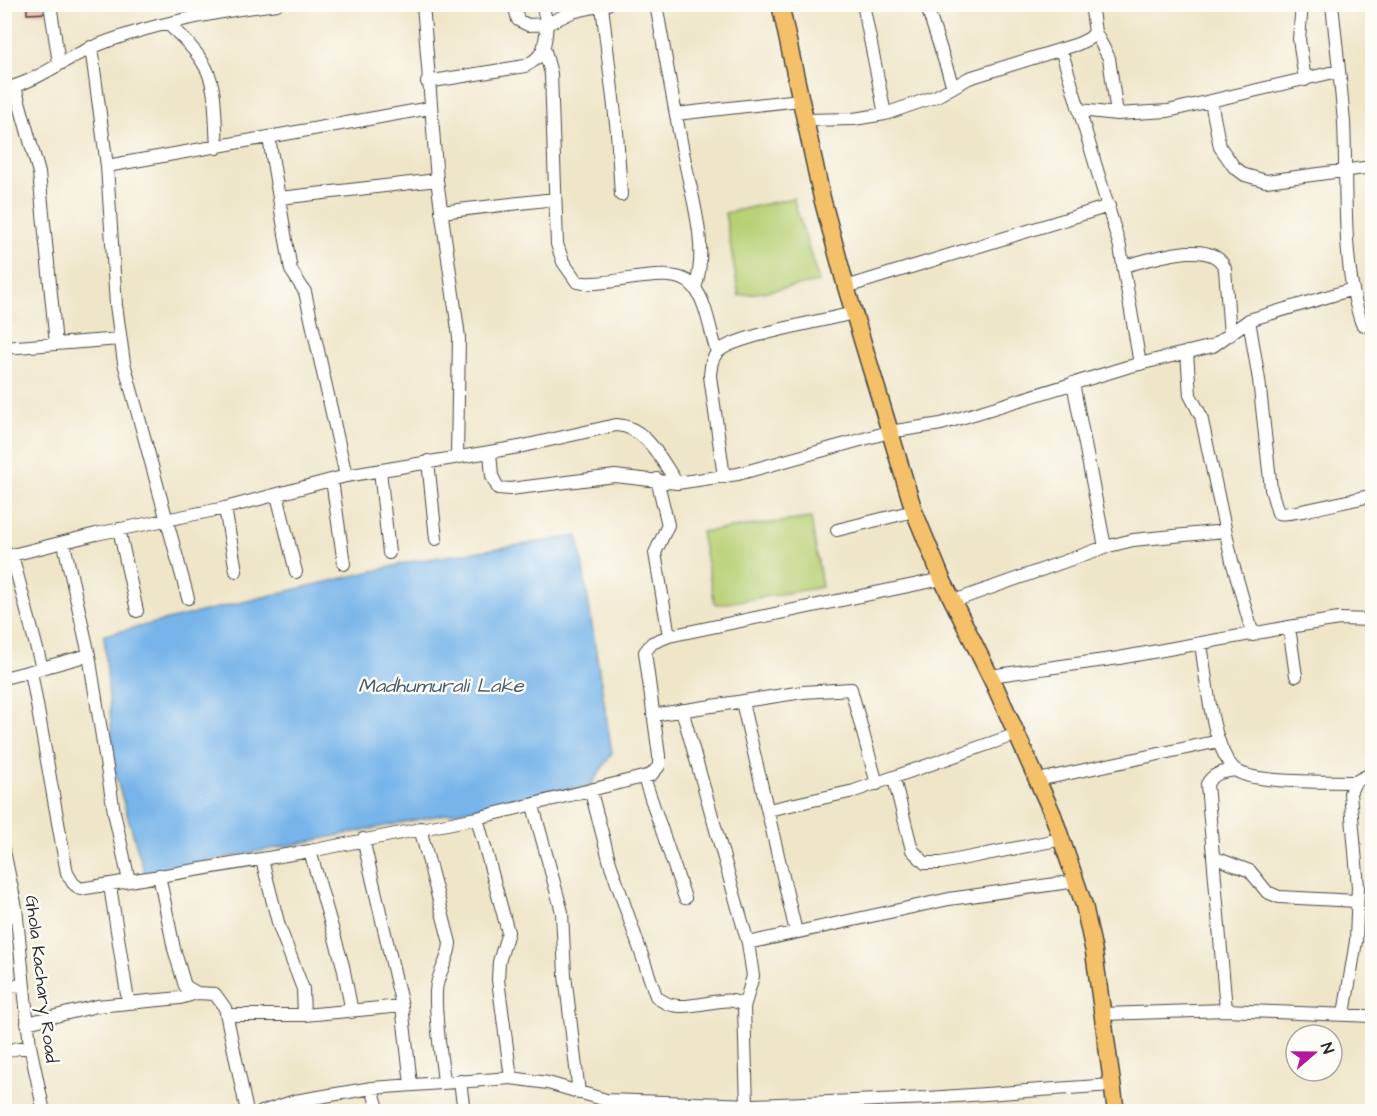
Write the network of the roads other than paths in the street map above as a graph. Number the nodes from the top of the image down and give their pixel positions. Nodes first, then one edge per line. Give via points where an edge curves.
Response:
1 (50, 4) edge
2 (278, 4) edge
3 (423, 4) edge
4 (514, 4) edge
5 (542, 4) edge
6 (656, 4) edge
7 (780, 4) edge
8 (863, 4) edge
9 (926, 4) edge
10 (1091, 4) edge
11 (1302, 4) edge
12 (1332, 4) edge
13 (605, 5) edge
14 (571, 8) edge
15 (547, 24) junction
16 (169, 25) junction
17 (1095, 32) junction
18 (91, 47) junction
19 (1061, 49) junction
20 (545, 51) junction
21 (59, 63) junction
22 (1338, 71) junction
23 (1305, 80) junction
24 (427, 82) junction
25 (953, 87) junction
26 (10, 88) edge
27 (800, 100) junction
28 (1211, 102) junction
29 (430, 108) junction
30 (1080, 110) junction
31 (676, 114) junction
32 (885, 114) junction
33 (1117, 114) junction
34 (804, 120) junction
35 (268, 138) junction
36 (217, 148) junction
37 (107, 166) junction
38 (1372, 167) edge
39 (1345, 169) junction
40 (438, 180) junction
41 (621, 195) dead end
42 (280, 198) junction
43 (555, 199) junction
44 (1109, 206) junction
45 (441, 212) junction
46 (1124, 266) junction
47 (846, 287) junction
48 (695, 288) junction
49 (1353, 289) junction
50 (854, 313) junction
51 (1249, 320) junction
52 (1372, 328) edge
53 (1230, 335) junction
54 (120, 339) junction
55 (56, 344) junction
56 (4, 348) edge
57 (717, 352) junction
58 (1187, 352) junction
59 (1140, 364) junction
60 (1073, 383) junction
61 (889, 432) junction
62 (490, 452) junction
63 (457, 456) junction
64 (428, 461) junction
65 (380, 470) junction
66 (346, 476) junction
67 (724, 477) junction
68 (657, 479) junction
69 (332, 480) junction
70 (677, 483) junction
71 (277, 495) junction
72 (1372, 495) edge
73 (225, 508) junction
74 (914, 511) junction
75 (167, 520) junction
76 (119, 530) junction
77 (837, 530) dead end
78 (1225, 531) junction
79 (436, 539) dead end
80 (64, 544) junction
81 (1105, 547) junction
82 (389, 553) dead end
83 (8, 556) edge
84 (344, 564) dead end
85 (236, 571) dead end
86 (296, 572) dead end
87 (942, 579) junction
88 (188, 598) dead end
89 (954, 601) junction
90 (137, 611) dead end
91 (1372, 620) edge
92 (1289, 627) junction
93 (1252, 635) junction
94 (669, 636) junction
95 (1201, 644) junction
96 (89, 655) junction
97 (36, 669) junction
98 (990, 676) junction
99 (1296, 676) dead end
100 (4, 678) edge
101 (742, 702) junction
102 (682, 710) junction
103 (653, 714) junction
104 (1017, 734) junction
105 (1219, 741) junction
106 (1236, 770) junction
107 (1372, 773) edge
108 (644, 778) junction
109 (894, 779) junction
110 (1038, 780) junction
111 (1355, 782) junction
112 (877, 784) junction
113 (591, 792) junction
114 (533, 806) junction
115 (768, 810) junction
116 (477, 818) junction
117 (420, 828) junction
118 (363, 839) junction
119 (1062, 839) junction
120 (4, 851) edge
121 (310, 852) junction
122 (1213, 857) junction
123 (262, 860) junction
124 (159, 875) junction
125 (129, 881) junction
126 (1077, 881) junction
127 (8, 883) edge
128 (110, 886) junction
129 (685, 898) dead end
130 (1357, 901) junction
131 (796, 932) junction
132 (748, 943) junction
133 (4, 985) edge
134 (22, 986) junction
135 (197, 993) junction
136 (128, 1001) junction
137 (402, 1006) junction
138 (744, 1007) junction
139 (1226, 1010) junction
140 (352, 1012) junction
141 (1103, 1014) junction
142 (1344, 1014) junction
143 (227, 1015) junction
144 (304, 1016) junction
145 (1372, 1016) edge
146 (27, 1023) junction
147 (30, 1046) junction
148 (4, 1051) edge
149 (511, 1078) junction
150 (460, 1081) junction
151 (444, 1082) junction
152 (411, 1084) junction
153 (1112, 1085) junction
154 (372, 1088) junction
155 (579, 1094) junction
156 (747, 1105) junction
157 (281, 1109) edge
158 (44, 1112) edge
159 (247, 1112) edge
160 (262, 1112) edge
161 (379, 1112) edge
162 (464, 1112) edge
163 (1116, 1112) edge

1 - 21 street
2 - 16 street
3 - 24 street
4 - 15 street via 518,20 528,25
5 - 15 street
6 - 31 street
7 - 27 main road
8 - 32 street
9 - 25 street
10 - 17 street
11 - 23 street via 1299,39
12 - 22 street
13 - 14 street
13 - 41 street
14 - 15 street
15 - 20 street
16 - 18 street
16 - 36 street via 200,55 210,72
17 - 19 street via 1090,38
17 - 33 street via 1109,58
18 - 21 street
18 - 37 street
19 - 25 street via 1000,66
19 - 30 street
20 - 24 street via 525,66
20 - 43 street via 553,96
21 - 26 street
22 - 23 street
22 - 39 street
23 - 28 street
24 - 29 street
25 - 32 street
26 - 55 street via 39,174
27 - 31 street
27 - 34 main road
28 - 33 street
28 - 39 street via 1220,147 1245,175 1266,181
29 - 35 street
29 - 40 street
30 - 33 street
30 - 44 street
31 - 48 street via 701,257
32 - 34 street
34 - 47 main road
35 - 36 street
35 - 42 street
36 - 37 street
37 - 54 street
38 - 39 street
39 - 49 street
40 - 42 street
40 - 45 street
42 - 66 street via 291,270 305,292
43 - 45 street
43 - 48 street via 557,244 563,262 577,282 602,284 677,276
44 - 46 street
44 - 47 street
45 - 63 street via 459,337
46 - 53 street via 1186,253 1213,253 1225,269
46 - 59 street
47 - 50 main road
48 - 57 street
49 - 51 street
49 - 52 street via 1362,324
50 - 57 street via 739,341
50 - 61 main road
51 - 53 street
51 - 72 street via 1271,489 1278,513 1289,514
53 - 58 street via 1213,346
54 - 55 street
54 - 75 street via 138,423
55 - 56 street
57 - 67 street via 710,376
58 - 59 street
58 - 78 street via 1190,395 1201,416
59 - 60 street
60 - 61 street via 941,424
60 - 81 street
61 - 67 street
61 - 74 main road
62 - 63 street
62 - 68 street via 492,476 498,488 615,476
62 - 70 street via 630,425 643,434
63 - 64 street
64 - 65 street
64 - 79 street
65 - 66 street
65 - 82 street
66 - 69 street
67 - 70 street
68 - 70 street
68 - 94 street via 668,525 655,553
69 - 71 street
69 - 84 street
71 - 73 street
71 - 86 street
73 - 75 street
73 - 85 street
74 - 77 street
74 - 87 main road
75 - 76 street
75 - 88 street
76 - 80 street
76 - 90 street
78 - 81 street via 1133,540
78 - 93 street
80 - 83 street
80 - 96 street
81 - 89 street
83 - 97 street
87 - 89 main road
87 - 94 street
89 - 98 main road
91 - 92 street via 1339,619
92 - 93 street
92 - 99 street
93 - 95 street
94 - 103 street via 651,643 645,652
95 - 98 street
95 - 105 street
96 - 97 street
96 - 125 street
97 - 100 street
97 - 128 street via 67,873 80,889
98 - 104 main road
101 - 102 street
101 - 112 street via 851,689
101 - 115 street
102 - 103 street
102 - 132 street
103 - 108 street via 659,766
104 - 109 street
104 - 110 main road
105 - 106 street
105 - 110 street
106 - 111 street via 1256,777
106 - 122 street via 1211,777 1208,784
107 - 111 street
108 - 113 street
108 - 129 street
109 - 112 street
109 - 119 street via 912,850 924,863
110 - 119 main road
111 - 130 street via 1350,793
112 - 115 street
113 - 114 street
113 - 138 street via 610,863 656,996 671,1006 734,1001
114 - 116 street
114 - 155 street via 562,912
115 - 131 street
116 - 117 street
116 - 149 street via 508,932 498,980
117 - 118 street
117 - 151 street via 450,943 450,957 438,976 436,991
118 - 121 street
118 - 137 street
119 - 126 main road
120 - 127 street, Ghola Kachary Road
121 - 123 street
121 - 140 street
122 - 130 street via 1250,871 1267,892 1279,897
122 - 139 street
123 - 124 street
123 - 144 street via 279,926 303,989
124 - 125 street
124 - 135 street via 180,973 185,986
125 - 128 street
126 - 131 street via 970,895
126 - 141 main road via 1094,952
127 - 134 street, Ghola Kachary Road
128 - 136 street
130 - 142 street via 1356,941
131 - 132 street
132 - 138 street via 753,976
133 - 134 street
134 - 146 street, Ghola Kachary Road
135 - 136 street via 180,998
135 - 143 street via 215,994 222,1000
136 - 146 street
137 - 140 street
137 - 152 street
138 - 156 street
139 - 141 street
139 - 142 street
140 - 144 street
141 - 153 main road
142 - 145 street
143 - 144 street
143 - 159 street
146 - 147 street, Ghola Kachary Road
147 - 148 street
147 - 158 street, Ghola Kachary Road
149 - 150 street
149 - 155 street via 548,1083
150 - 151 street
150 - 162 street
151 - 152 street
152 - 154 street
153 - 156 street
153 - 163 main road
154 - 157 street via 336,1092
154 - 161 street
155 - 156 street via 639,1103
157 - 160 street

